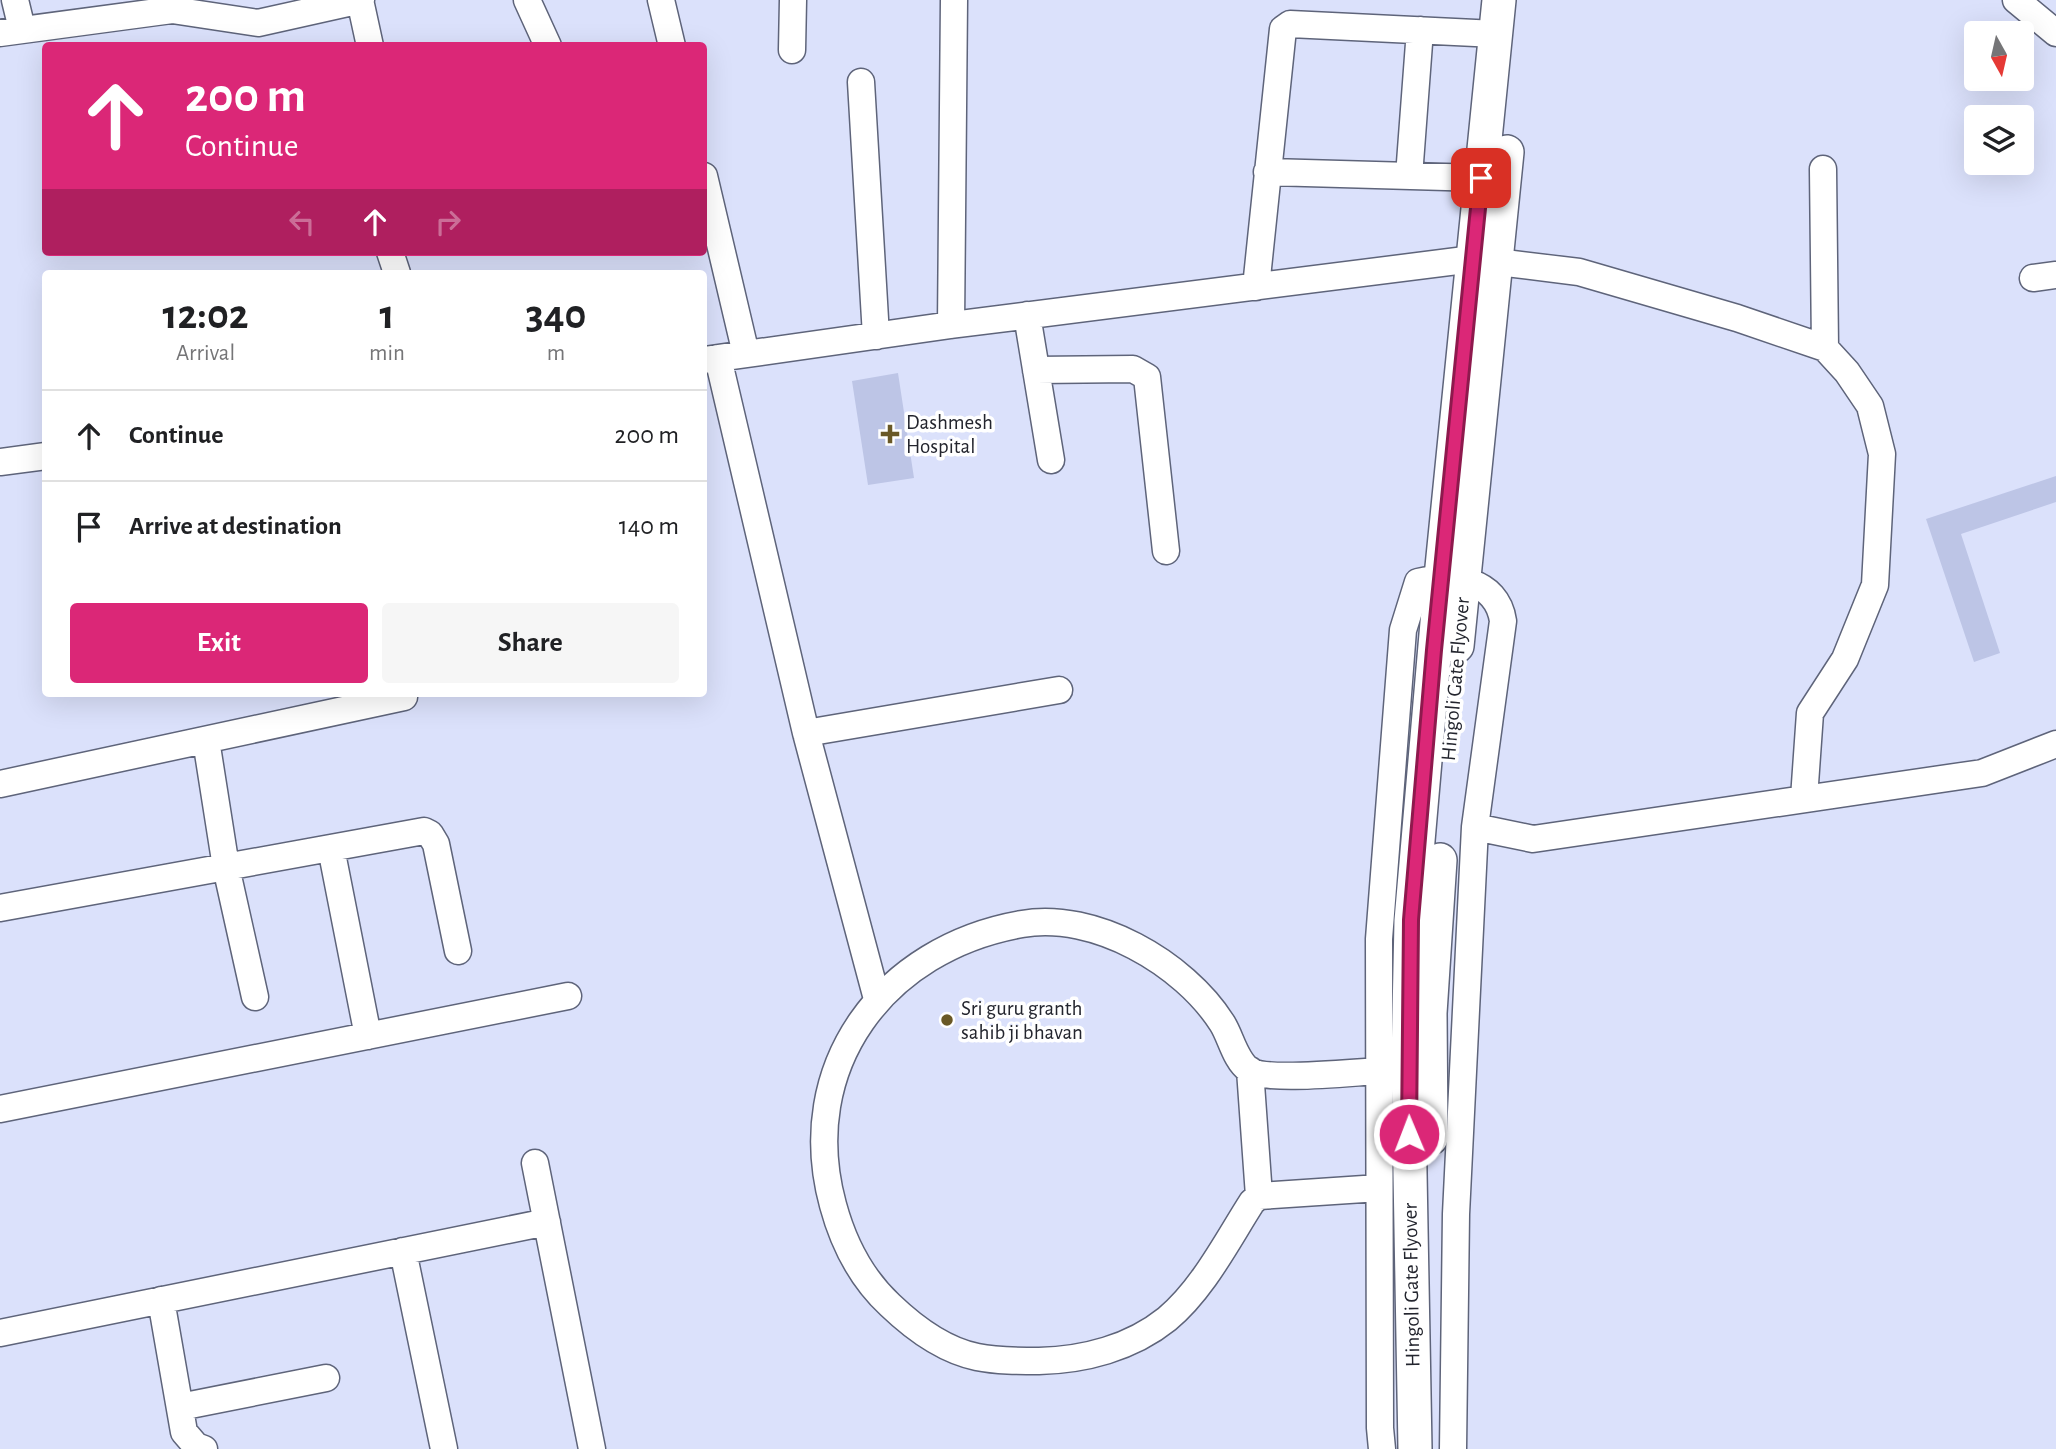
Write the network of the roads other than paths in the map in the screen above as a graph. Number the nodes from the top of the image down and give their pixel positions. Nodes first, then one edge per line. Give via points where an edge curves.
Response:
1 (15, 0) edge
2 (361, 0) edge
3 (527, 0) edge
4 (661, 0) edge
5 (793, 0) edge
6 (954, 0) edge
7 (1499, 0) edge
8 (1519, 0) edge
9 (2016, 0) edge
10 (1420, 30) junction
11 (11, 31) edge
12 (2056, 33) edge
13 (1496, 34) junction
14 (369, 42) edge
15 (546, 42) edge
16 (671, 42) edge
17 (792, 50) dead end
18 (861, 82) dead end
19 (1823, 169) dead end
20 (1267, 173) junction
21 (1409, 176) junction
22 (1481, 178) junction
23 (707, 205) edge
24 (709, 225) edge
25 (1485, 260) junction
26 (1256, 287) junction
27 (1027, 315) junction
28 (951, 325) junction
29 (876, 335) junction
30 (1825, 348) junction
31 (746, 354) junction
32 (711, 359) edge
33 (1036, 370) junction
34 (42, 457) edge
35 (1051, 460) dead end
36 (0, 462) edge
37 (1166, 551) dead end
38 (1453, 579) junction
39 (1059, 690) dead end
40 (404, 697) dead end
41 (806, 733) junction
42 (206, 740) junction
43 (2056, 744) edge
44 (0, 784) edge
45 (1804, 798) junction
46 (1475, 827) junction
47 (331, 848) junction
48 (226, 867) junction
49 (0, 908) edge
50 (458, 951) dead end
51 (568, 996) dead end
52 (255, 997) dead end
53 (877, 999) junction
54 (368, 1036) junction
55 (1250, 1070) junction
56 (1379, 1071) junction
57 (0, 1109) edge
58 (535, 1163) dead end
59 (1380, 1188) junction
60 (1259, 1196) junction
61 (1420, 1204) junction
62 (547, 1222) junction
63 (403, 1251) junction
64 (161, 1300) junction
65 (0, 1333) edge
66 (326, 1378) dead end
67 (180, 1406) junction
68 (204, 1449) edge
69 (444, 1449) edge
70 (592, 1449) edge
71 (1382, 1449) edge
72 (1415, 1449) edge
73 (1432, 1449) edge
74 (1452, 1449) edge

1 - 11 street
2 - 11 street via 258,23 172,10
2 - 14 street
3 - 15 street
4 - 16 street
5 - 17 street
6 - 28 street
7 - 13 main road
8 - 25 main road
9 - 12 street
10 - 13 street
10 - 20 street via 1290,24 1283,29
10 - 21 street
13 - 22 main road
18 - 29 street
19 - 30 street
20 - 21 street
20 - 26 street
21 - 22 street
22 - 25 main road
23 - 24 street
24 - 31 street
25 - 26 street
25 - 30 street via 1579,272 1737,317
25 - 38 main road, Hingoli Gate Flyover
26 - 27 street
27 - 28 street
27 - 33 street
28 - 29 street
29 - 31 street
30 - 45 street via 1870,406 1882,454 1875,585 1845,659 1810,713
31 - 32 street
32 - 41 street
33 - 35 street
33 - 37 street via 1132,369 1147,377
34 - 36 street
38 - 46 street via 1489,591 1497,598 1503,621
38 - 56 street via 1418,582 1403,630 1380,924
38 - 61 main road, Hingoli Gate Flyover via 1411,920 1408,986
39 - 41 street
40 - 42 street
41 - 53 street
42 - 44 street
42 - 48 street
43 - 45 street via 1982,774
45 - 46 street via 1533,839
46 - 74 street via 1456,1213
47 - 48 street
47 - 50 street via 424,831 430,834 436,844
47 - 54 street
48 - 49 street
48 - 52 street
51 - 54 street
53 - 55 street via 917,965 957,945 1025,923 1065,923 1150,953 1193,986 1222,1022
53 - 60 street via 853,1031 833,1076 823,1126 825,1179 837,1222 855,1261 878,1294 906,1321 939,1343 975,1357 1008,1362 1090,1355 1130,1343 1168,1318 1197,1286
54 - 57 street
55 - 56 street via 1271,1076
55 - 60 street
56 - 59 street
58 - 62 street
59 - 60 street
59 - 71 street
61 - 72 main road, Hingoli Gate Flyover
61 - 73 main road, Hingoli Gate Flyover
62 - 63 street
62 - 70 street
63 - 64 street
63 - 69 street
64 - 65 street
64 - 67 street
66 - 67 street
67 - 68 street via 184,1432

